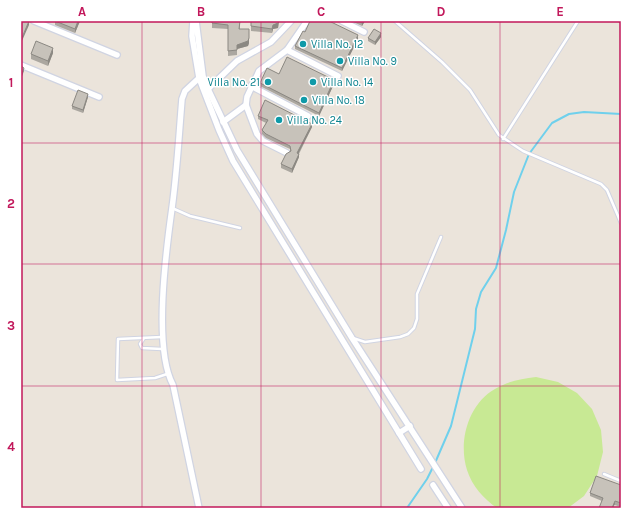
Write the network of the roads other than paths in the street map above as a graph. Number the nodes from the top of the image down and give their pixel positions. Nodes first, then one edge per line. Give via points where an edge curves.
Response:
1 (34, 21) edge
2 (193, 21) edge
3 (196, 21) edge
4 (291, 21) edge
5 (307, 21) edge
6 (342, 21) edge
7 (394, 21) edge
8 (578, 21) edge
9 (364, 32) dead end
10 (287, 50) junction
11 (117, 55) dead end
12 (21, 65) edge
13 (338, 76) dead end
14 (199, 78) junction
15 (251, 86) junction
16 (208, 89) junction
17 (99, 97) dead end
18 (246, 104) junction
19 (308, 116) dead end
20 (223, 122) junction
21 (503, 139) junction
22 (287, 153) edge
23 (172, 208) junction
24 (621, 223) edge
25 (240, 228) dead end
26 (441, 237) dead end
27 (163, 337) junction
28 (144, 338) junction
29 (352, 338) junction
30 (162, 348) junction
31 (167, 374) junction
32 (410, 426) junction
33 (399, 433) junction
34 (421, 469) dead end
35 (604, 474) dead end
36 (621, 481) edge
37 (433, 485) dead end
38 (199, 508) edge
39 (448, 508) edge
40 (462, 508) edge

1 - 11 street
2 - 14 street via 192,36
3 - 16 street via 200,61
4 - 16 street via 271,42 237,61
5 - 10 street
6 - 9 street
7 - 21 lane via 461,81
8 - 21 lane
10 - 13 street
10 - 15 street via 263,66
12 - 17 street
14 - 23 street via 185,91 182,99
14 - 33 street via 218,130 233,161
15 - 18 street
15 - 19 street
16 - 20 street
18 - 20 street
18 - 22 street via 260,138
20 - 29 street via 237,150
21 - 24 lane via 523,151 600,184 607,190
23 - 25 lane via 190,216
23 - 27 street via 165,278
26 - 29 lane via 417,294 417,319 414,328 400,337 365,342
27 - 28 lane
27 - 30 street
28 - 30 lane via 140,344 142,348
28 - 31 lane via 118,338 117,380 155,378
29 - 32 street
30 - 31 street
31 - 38 street via 173,385
32 - 33 street
32 - 40 street
33 - 34 street
35 - 36 lane
37 - 39 street

